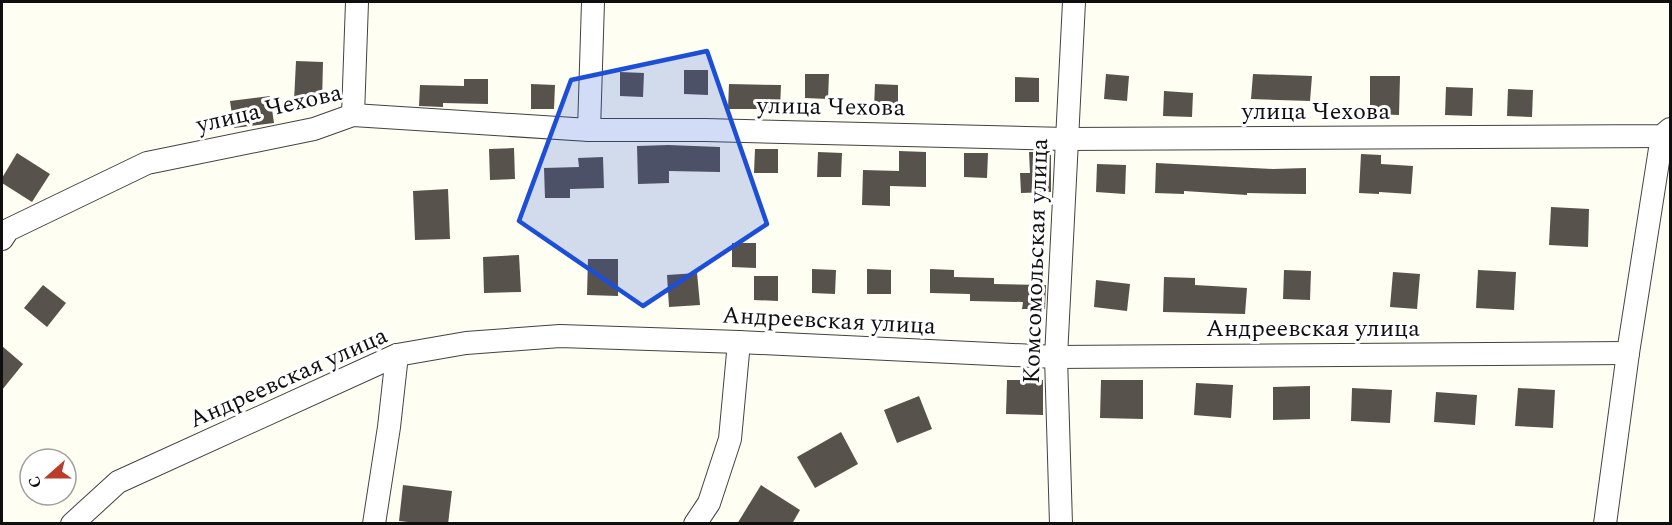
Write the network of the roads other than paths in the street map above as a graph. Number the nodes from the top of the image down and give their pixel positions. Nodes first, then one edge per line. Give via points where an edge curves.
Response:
1 (357, 2) edge
2 (593, 2) edge
3 (1074, 2) edge
4 (353, 115) junction
5 (589, 130) junction
6 (1666, 133) edge
7 (1066, 139) junction
8 (5, 234) edge
9 (739, 342) junction
10 (1628, 353) junction
11 (397, 355) junction
12 (1056, 357) junction
13 (72, 524) edge
14 (374, 524) edge
15 (695, 524) edge
16 (1061, 524) edge
17 (1605, 524) edge

1 - 4 street
2 - 5 street
3 - 7 street, Комсомольская улица
4 - 5 street, улица Чехова
4 - 8 street, улица Чехова via 314,129 147,163
5 - 7 street, улица Чехова
6 - 7 street, улица Чехова
6 - 10 street
7 - 12 street, Комсомольская улица
9 - 11 street, Андреевская улица via 560,336 466,343
9 - 12 street, Андреевская улица
9 - 15 street via 730,440 709,503
10 - 12 street, Андреевская улица
10 - 17 street
11 - 13 street, Андреевская улица via 118,482
11 - 14 street
12 - 16 street, Комсомольская улица

